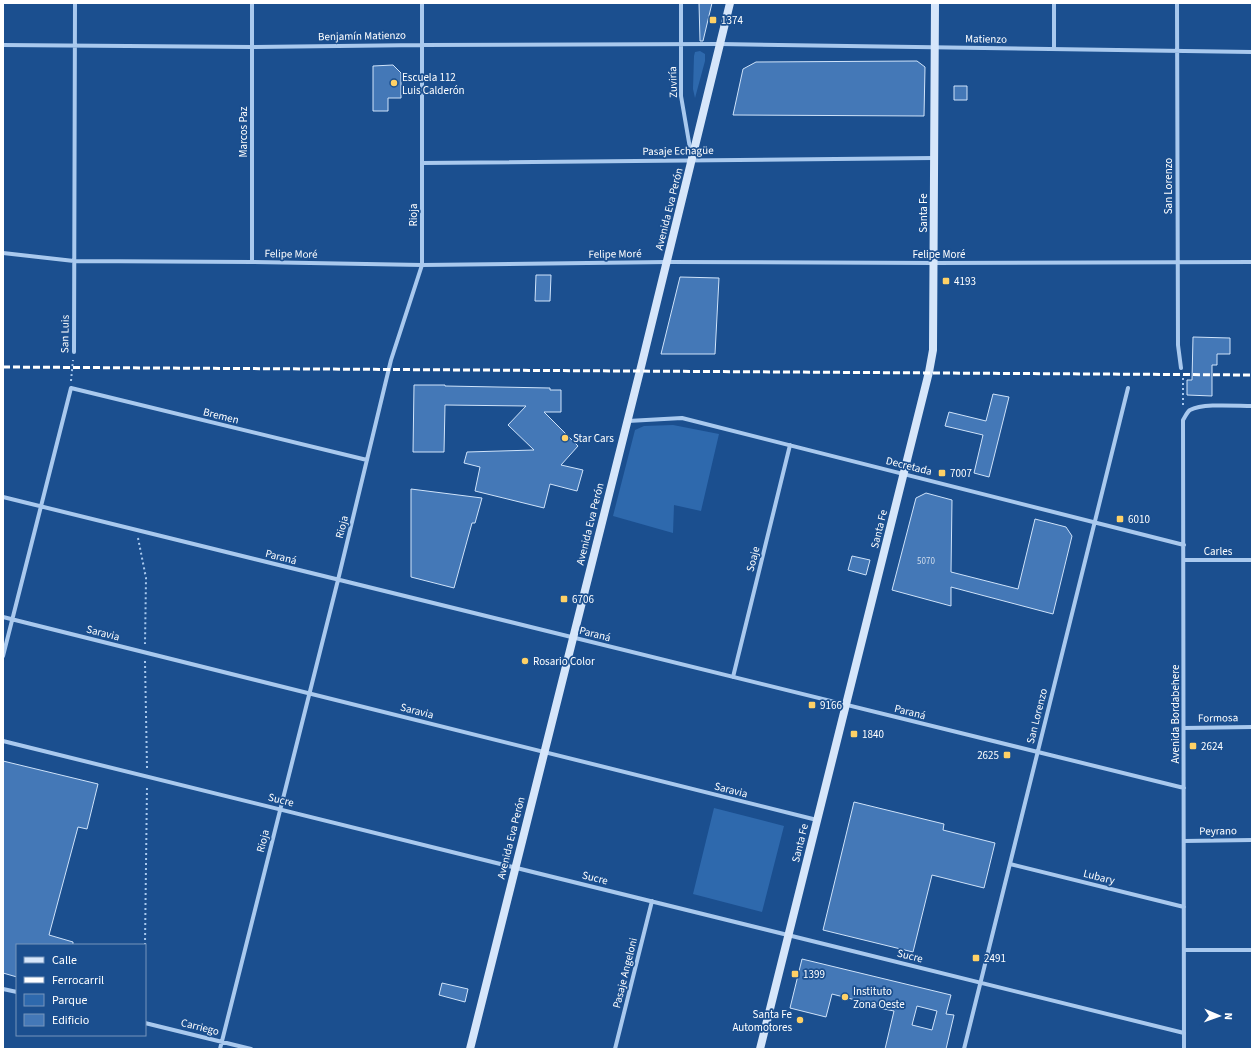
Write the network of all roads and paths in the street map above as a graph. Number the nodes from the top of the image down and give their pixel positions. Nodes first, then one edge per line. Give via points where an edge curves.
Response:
1 (75, 3) edge
2 (252, 3) edge
3 (422, 3) edge
4 (681, 3) edge
5 (730, 3) edge
6 (935, 3) edge
7 (1054, 3) edge
8 (1177, 3) edge
9 (681, 44) junction
10 (720, 44) junction
11 (3, 45) edge
12 (75, 45) junction
13 (422, 45) junction
14 (252, 47) junction
15 (935, 48) junction
16 (1054, 50) junction
17 (1176, 51) junction
18 (1252, 52) edge
19 (934, 158) junction
20 (692, 160) junction
21 (422, 163) junction
22 (3, 253) edge
23 (74, 261) junction
24 (252, 262) junction
25 (667, 262) junction
26 (1177, 262) junction
27 (1252, 262) edge
28 (934, 263) junction
29 (422, 265) junction
30 (74, 352) joint
31 (1181, 368) dead end
32 (1183, 380) dead end
33 (71, 388) junction
34 (1128, 388) dead end
35 (1252, 406) edge
36 (1183, 420) junction
37 (628, 421) junction
38 (790, 445) junction
39 (367, 460) junction
40 (904, 474) junction
41 (3, 498) edge
42 (41, 507) junction
43 (1095, 523) junction
44 (137, 530) junction
45 (1184, 545) junction
46 (1184, 560) junction
47 (1252, 560) edge
48 (338, 580) junction
49 (3, 617) edge
50 (12, 620) junction
51 (573, 638) junction
52 (145, 653) junction
53 (3, 656) edge
54 (733, 678) junction
55 (310, 694) junction
56 (846, 705) junction
57 (1252, 726) edge
58 (1184, 728) junction
59 (3, 740) edge
60 (544, 752) junction
61 (1037, 753) junction
62 (147, 776) junction
63 (1184, 788) junction
64 (280, 809) junction
65 (817, 820) junction
66 (1184, 840) junction
67 (1252, 840) edge
68 (1010, 864) junction
69 (515, 868) junction
70 (652, 901) junction
71 (1184, 907) junction
72 (789, 935) junction
73 (145, 944) edge
74 (1184, 950) junction
75 (1252, 950) edge
76 (980, 983) junction
77 (3, 989) edge
78 (16, 992) edge
79 (146, 1023) edge
80 (1184, 1033) junction
81 (222, 1042) junction
82 (220, 1049) edge
83 (251, 1049) edge
84 (470, 1049) edge
85 (615, 1049) edge
86 (760, 1049) edge
87 (964, 1049) edge
88 (1184, 1049) edge

1 - 12 street, San Luis
2 - 14 street, Marcos Paz
3 - 13 street, Rioja
4 - 9 street, Zuviría
5 - 10 main road, Avenida Eva Perón
6 - 15 main road, Santa Fe
7 - 16 street
8 - 17 street, San Lorenzo
9 - 10 street, Benjamín Matienzo
9 - 13 street, Benjamín Matienzo
9 - 20 street, Zuviría via 681,96
10 - 15 street, Matienzo
10 - 20 main road, Avenida Eva Perón
11 - 12 street, Benjamín Matienzo
12 - 14 street, Benjamín Matienzo
12 - 23 street, San Luis
13 - 14 street, Benjamín Matienzo
13 - 21 street, Rioja
14 - 24 street, Marcos Paz
15 - 16 street, Matienzo
15 - 19 main road, Santa Fe
16 - 17 street, Matienzo
17 - 18 street, Matienzo
17 - 26 street, San Lorenzo
19 - 20 street, Pasaje Echagüe
19 - 28 main road, Santa Fe
20 - 21 street, Pasaje Echagüe
20 - 25 main road, Avenida Eva Perón
21 - 29 street, Rioja
22 - 23 street, Felipe Moré
23 - 24 street, Felipe Moré
23 - 30 street, San Luis
24 - 29 street, Felipe Moré
25 - 28 street, Felipe Moré
25 - 29 street, Felipe Moré
25 - 37 main road, Avenida Eva Perón
26 - 27 street, Felipe Moré
26 - 28 street, Felipe Moré
26 - 31 street, San Lorenzo via 1178,344
28 - 40 main road, Santa Fe via 933,350
29 - 39 street, Rioja via 391,360
30 - 33 path, San Luis
32 - 36 path
33 - 39 street, Bremen
33 - 42 street
34 - 43 street, San Lorenzo
35 - 36 street via 1196,408 1188,411
36 - 45 street, Avenida Bordabehere
37 - 38 street, Decretada via 682,418
37 - 51 main road, Avenida Eva Perón
38 - 40 street, Decretada
38 - 54 street, Soaje
39 - 48 street, Rioja
40 - 43 street, Decretada
40 - 56 main road, Santa Fe
41 - 42 street, Paraná
42 - 44 street, Paraná
42 - 50 street
43 - 45 street, Decretada
43 - 61 street, San Lorenzo
44 - 48 street, Paraná
44 - 52 path via 146,578
45 - 46 street, Avenida Bordabehere
46 - 47 street, Carles
46 - 58 street, Avenida Bordabehere
48 - 51 street, Paraná
48 - 55 street, Rioja
49 - 50 street, Saravia
50 - 52 street, Saravia
50 - 53 street
51 - 54 street, Paraná
51 - 60 main road, Avenida Eva Perón
52 - 55 street, Saravia
52 - 62 path
54 - 56 street, Paraná
55 - 60 street, Saravia
55 - 64 street, Rioja
56 - 61 street, Paraná
56 - 65 main road, Santa Fe
57 - 58 street, Formosa
58 - 63 street, Avenida Bordabehere
59 - 62 street, Sucre
60 - 65 street, Saravia
60 - 69 main road, Avenida Eva Perón
61 - 63 street, Paraná
61 - 68 street, San Lorenzo
62 - 64 street, Sucre
62 - 73 path
63 - 66 street, Avenida Bordabehere
64 - 69 street, Sucre
64 - 81 street, Rioja
65 - 72 main road, Santa Fe
66 - 67 street, Peyrano
66 - 71 street, Avenida Bordabehere
68 - 71 street, Lubary
68 - 76 street, San Lorenzo
69 - 70 street, Sucre
69 - 84 main road, Avenida Eva Perón
70 - 72 street, Sucre
70 - 85 street, Pasaje Angeloni
71 - 74 street, Avenida Bordabehere
72 - 76 street, Sucre
72 - 86 main road, Santa Fe
74 - 75 street
74 - 80 street, Avenida Bordabehere
76 - 80 street, Sucre
76 - 87 street, San Lorenzo
77 - 78 street
79 - 81 street, Carriego
80 - 88 street, Avenida Bordabehere
81 - 82 street, Rioja
81 - 83 street, Carriego

